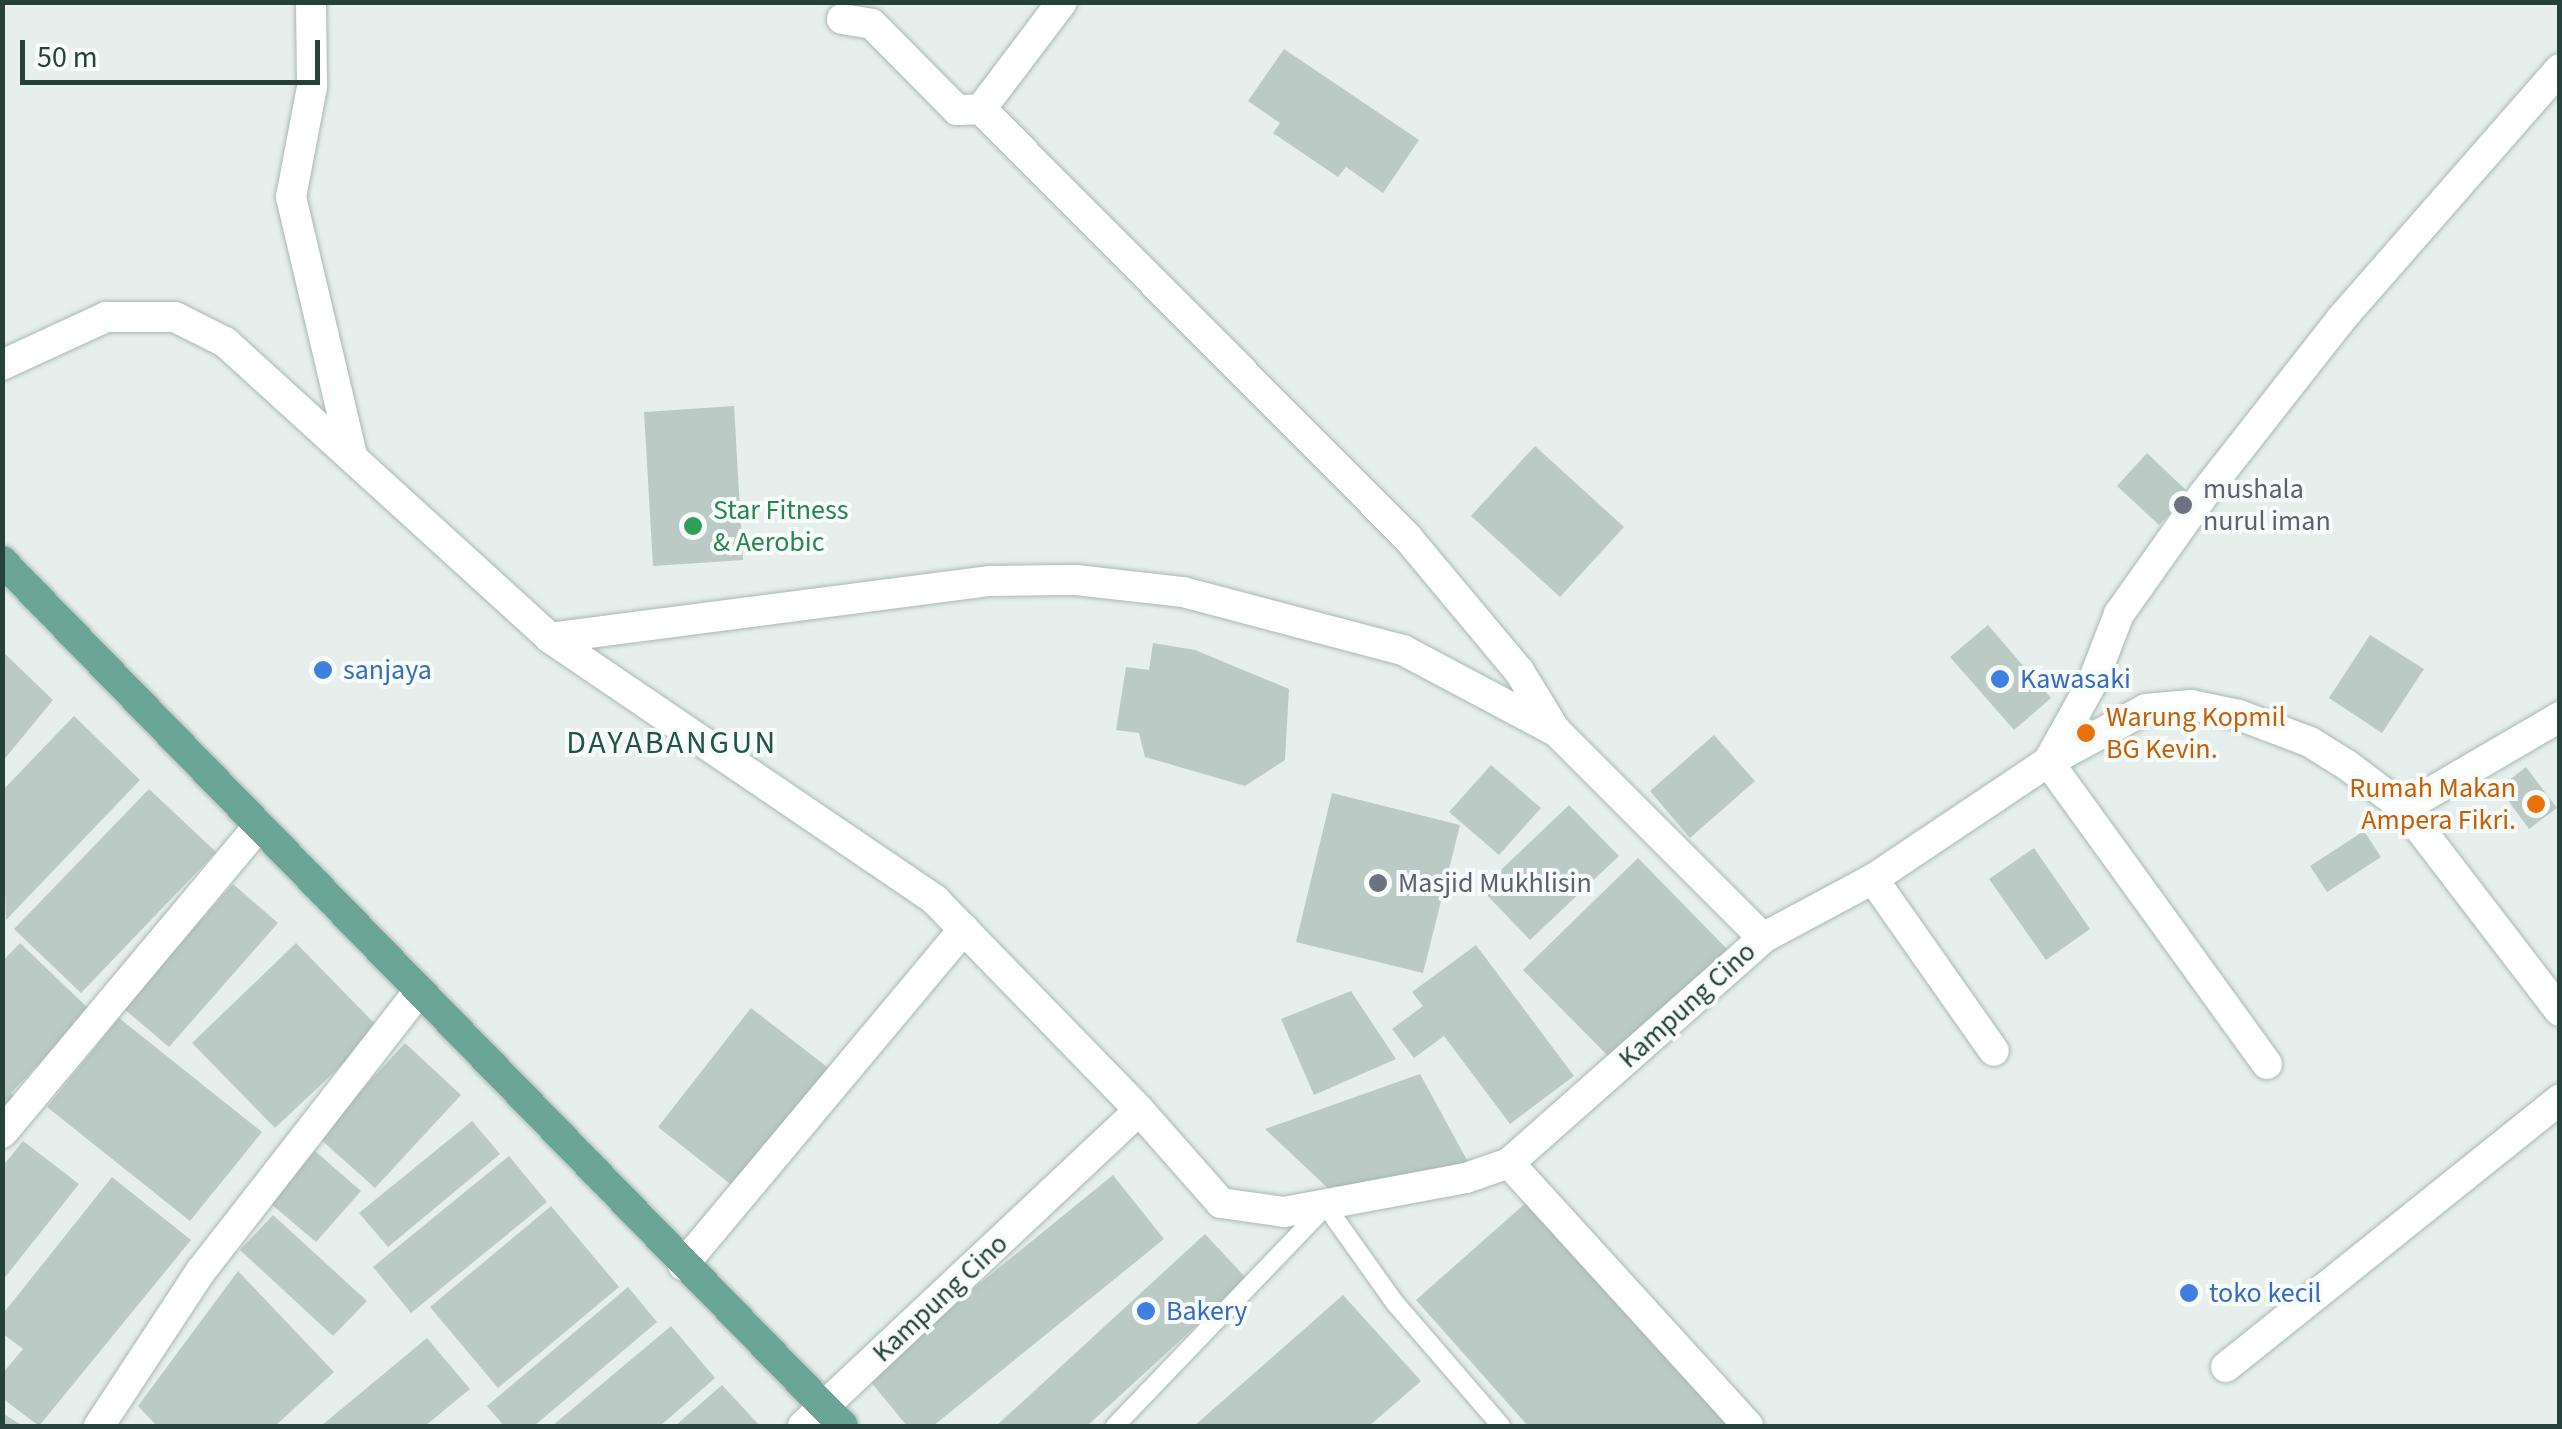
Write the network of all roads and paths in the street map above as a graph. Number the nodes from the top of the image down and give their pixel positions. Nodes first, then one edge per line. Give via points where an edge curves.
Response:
1 (311, 2) edge
2 (1062, 2) edge
3 (842, 19) dead end
4 (2560, 70) edge
5 (981, 109) junction
6 (2, 364) edge
7 (352, 456) junction
8 (2, 561) edge
9 (550, 638) junction
10 (2560, 718) edge
11 (1556, 732) junction
12 (2048, 762) junction
13 (2404, 808) junction
14 (258, 827) junction
15 (1872, 878) junction
16 (964, 929) junction
17 (1762, 938) junction
18 (417, 994) junction
19 (2560, 1012) edge
20 (1994, 1051) dead end
21 (2267, 1064) dead end
22 (2560, 1098) edge
23 (1140, 1110) junction
24 (2, 1134) edge
25 (1510, 1163) junction
26 (1326, 1206) junction
27 (683, 1266) junction
28 (2226, 1367) dead end
29 (823, 1420) edge
30 (106, 1424) edge
31 (1115, 1426) edge
32 (1501, 1426) edge
33 (1748, 1426) edge

1 - 7 street via 312,87 291,198
2 - 5 street
3 - 5 street via 872,24 957,110
4 - 12 street via 2341,319 2204,494 2120,614 2093,681
5 - 11 street via 1407,538 1518,671
6 - 7 street via 106,317 175,317 225,342
7 - 9 street
8 - 14 main road
9 - 11 street via 990,581 1076,580 1183,592 1402,650
9 - 16 street via 859,842
10 - 13 street
11 - 17 street
12 - 13 street, Kampung Cino via 2146,709 2191,705 2310,742
12 - 15 street, Kampung Cino
12 - 21 street
13 - 19 street, Kampung Cino
14 - 18 main road
14 - 24 street
15 - 17 street, Kampung Cino
15 - 20 street
16 - 23 street
16 - 27 street
17 - 25 street, Kampung Cino
18 - 27 main road
18 - 30 street via 201,1271
22 - 28 street
23 - 26 street, Kampung Cino via 1221,1203 1284,1212
23 - 29 street, Kampung Cino
25 - 26 street, Kampung Cino
25 - 33 street
26 - 31 lane
26 - 32 lane via 1395,1304
27 - 29 main road

